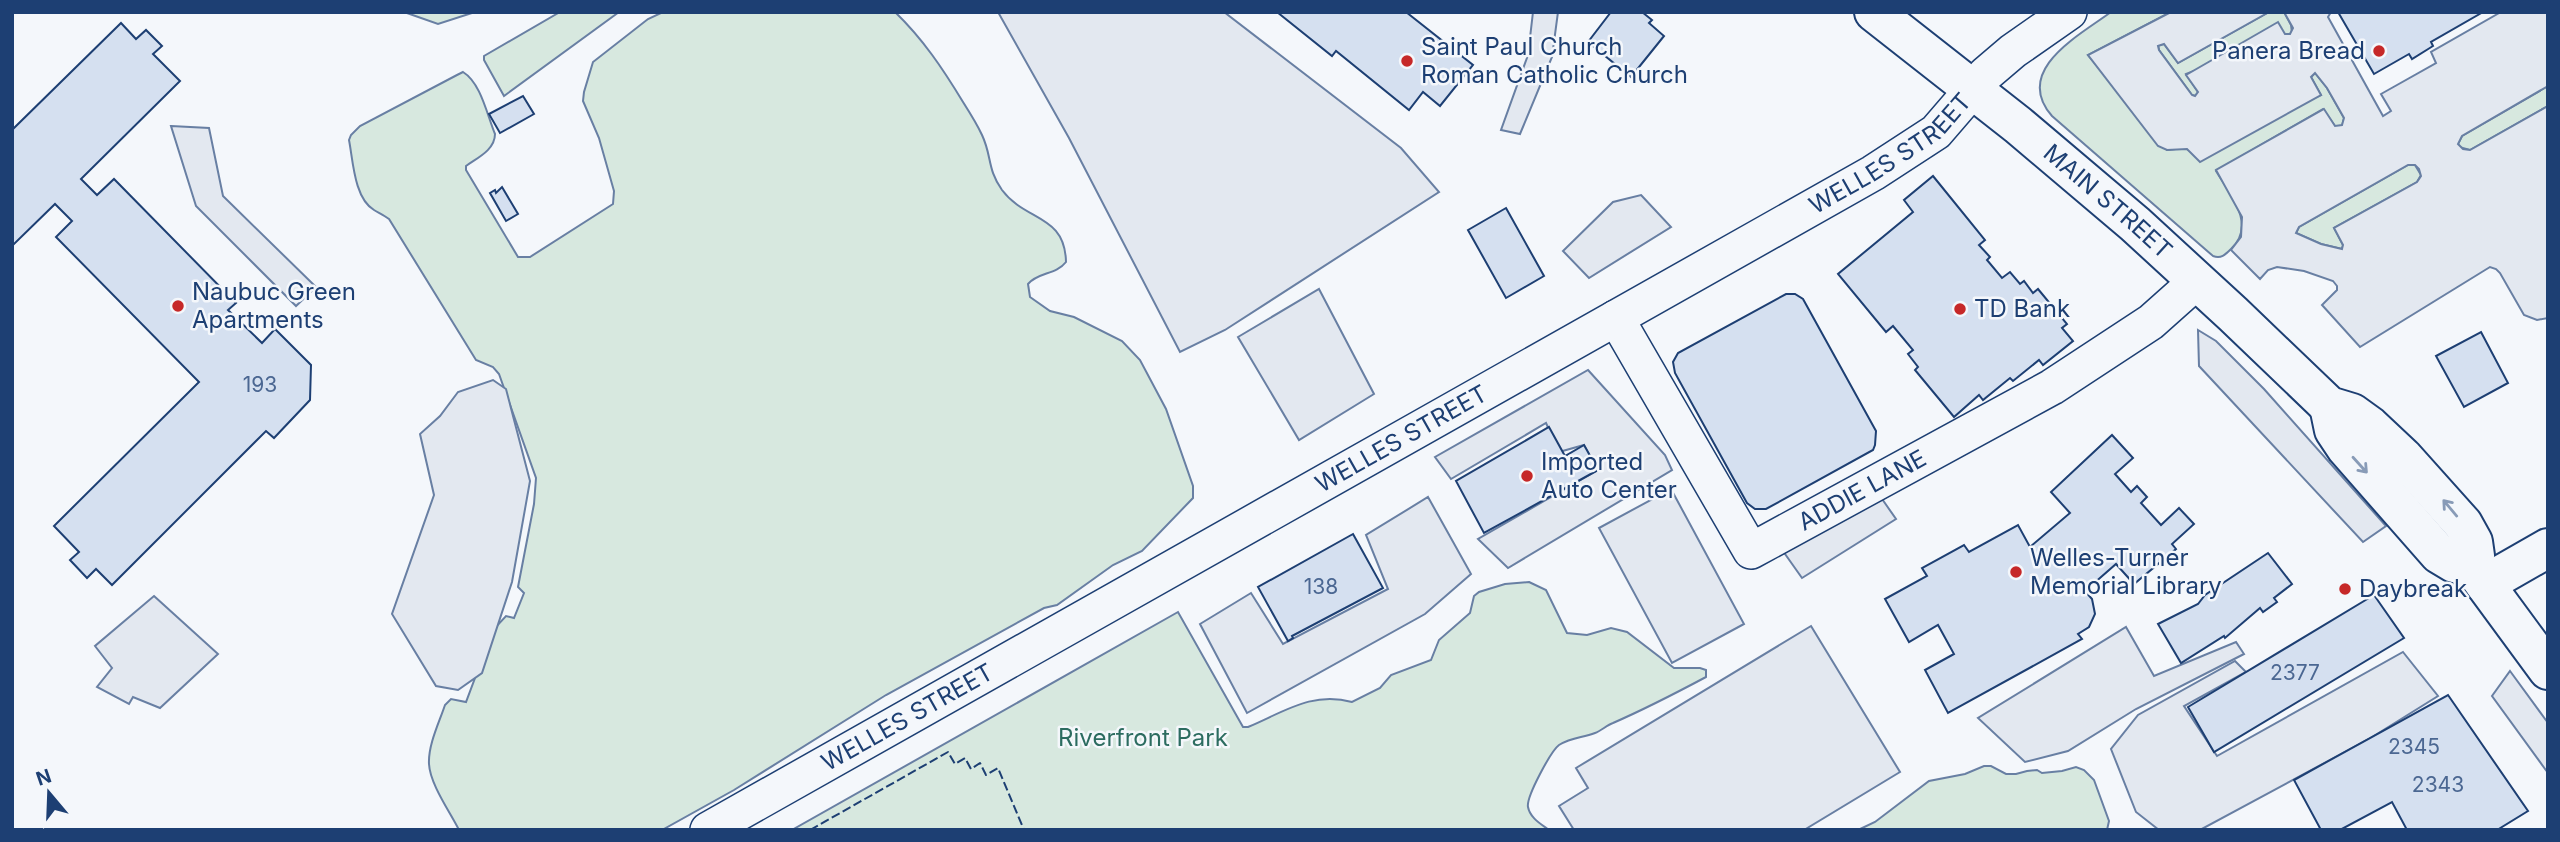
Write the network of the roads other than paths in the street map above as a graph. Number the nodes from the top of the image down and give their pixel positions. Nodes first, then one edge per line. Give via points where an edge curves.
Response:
1 (1874, 12) edge
2 (2069, 12) edge
3 (1972, 89) junction
4 (2197, 281) junction
5 (1616, 318) junction
6 (2548, 548) edge
7 (2479, 576) junction
8 (2548, 670) edge
9 (708, 830) edge

1 - 3 main road, MAIN STREET
2 - 3 street, WELLES STREET via 1998,63
3 - 4 main road, MAIN STREET
3 - 5 street, WELLES STREET via 1920,144
4 - 5 street, ADDIE LANE via 2151,322 2052,387 1751,551
4 - 7 main road, MAIN STREET via 2329,406 2362,419 2434,489 2469,533
5 - 9 street, WELLES STREET
6 - 7 main road
7 - 8 main road, MAIN STREET

